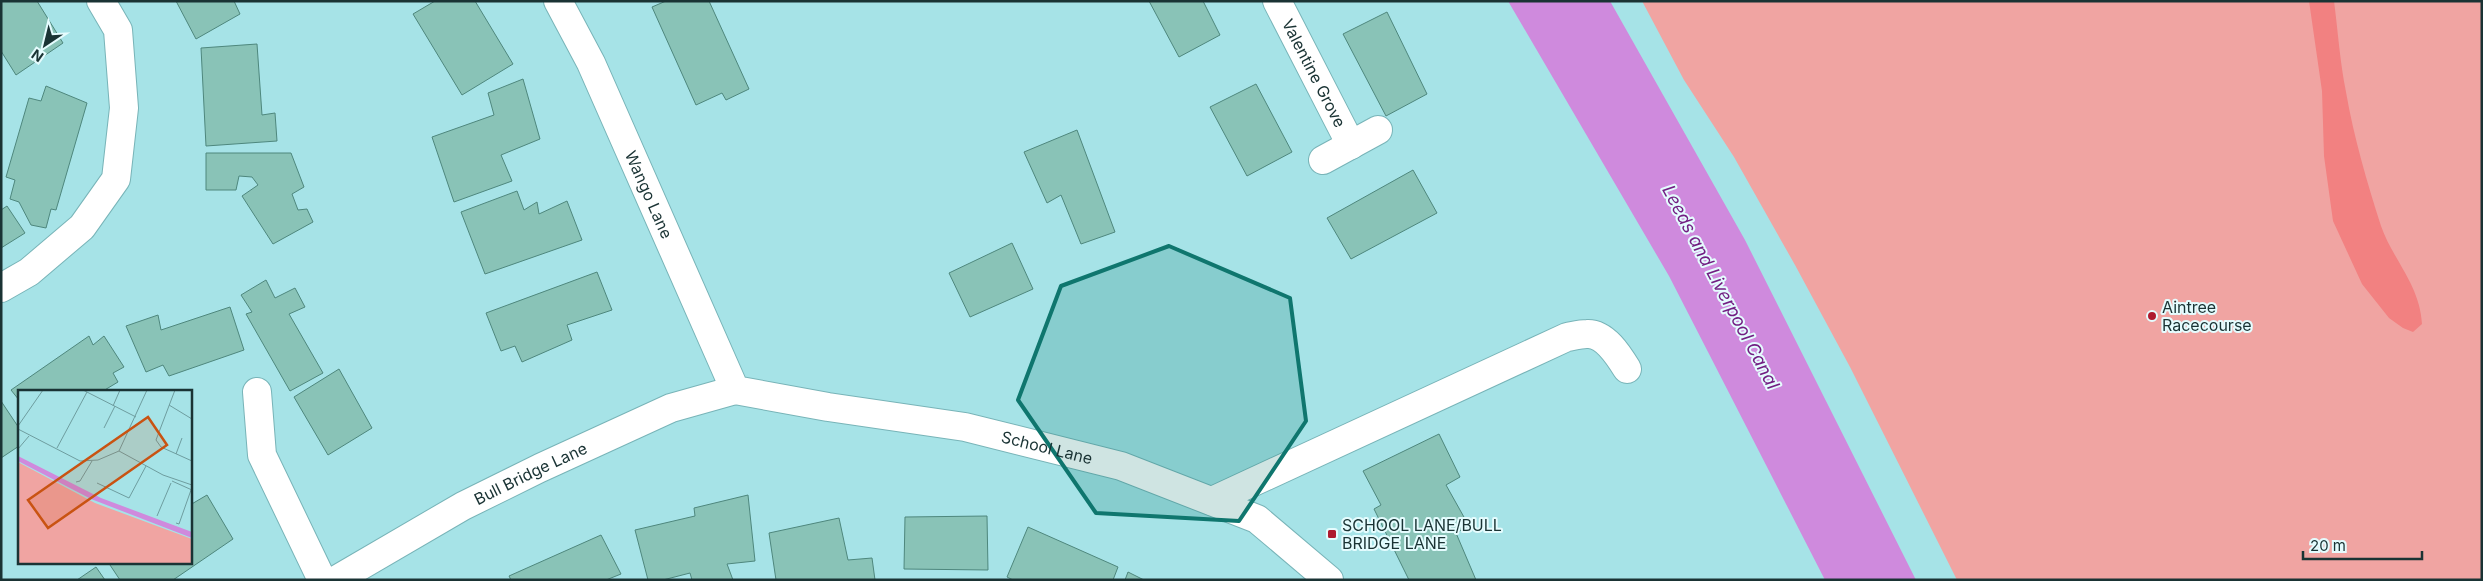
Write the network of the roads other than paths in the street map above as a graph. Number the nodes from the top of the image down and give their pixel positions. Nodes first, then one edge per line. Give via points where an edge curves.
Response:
1 (101, 1) edge
2 (558, 1) edge
3 (1277, 1) edge
4 (1378, 130) dead end
5 (1352, 145) junction
6 (1323, 160) dead end
7 (1, 288) edge
8 (1627, 369) dead end
9 (735, 390) junction
10 (257, 392) dead end
11 (1212, 501) junction
12 (322, 580) edge
13 (336, 580) edge
14 (1329, 580) edge

1 - 7 main road via 118,30 124,108 116,179 82,227 29,272
2 - 9 main road, Wango Lane via 591,63
3 - 5 main road, Valentine Grove
4 - 5 main road
5 - 6 main road
8 - 11 main road via 1617,352 1603,340 1589,334 1567,337
9 - 11 main road, School Lane via 965,428 1121,466
9 - 13 main road, Bull Bridge Lane via 671,408 540,468 463,506
10 - 12 main road via 262,455
11 - 14 main road, School Lane via 1257,519

